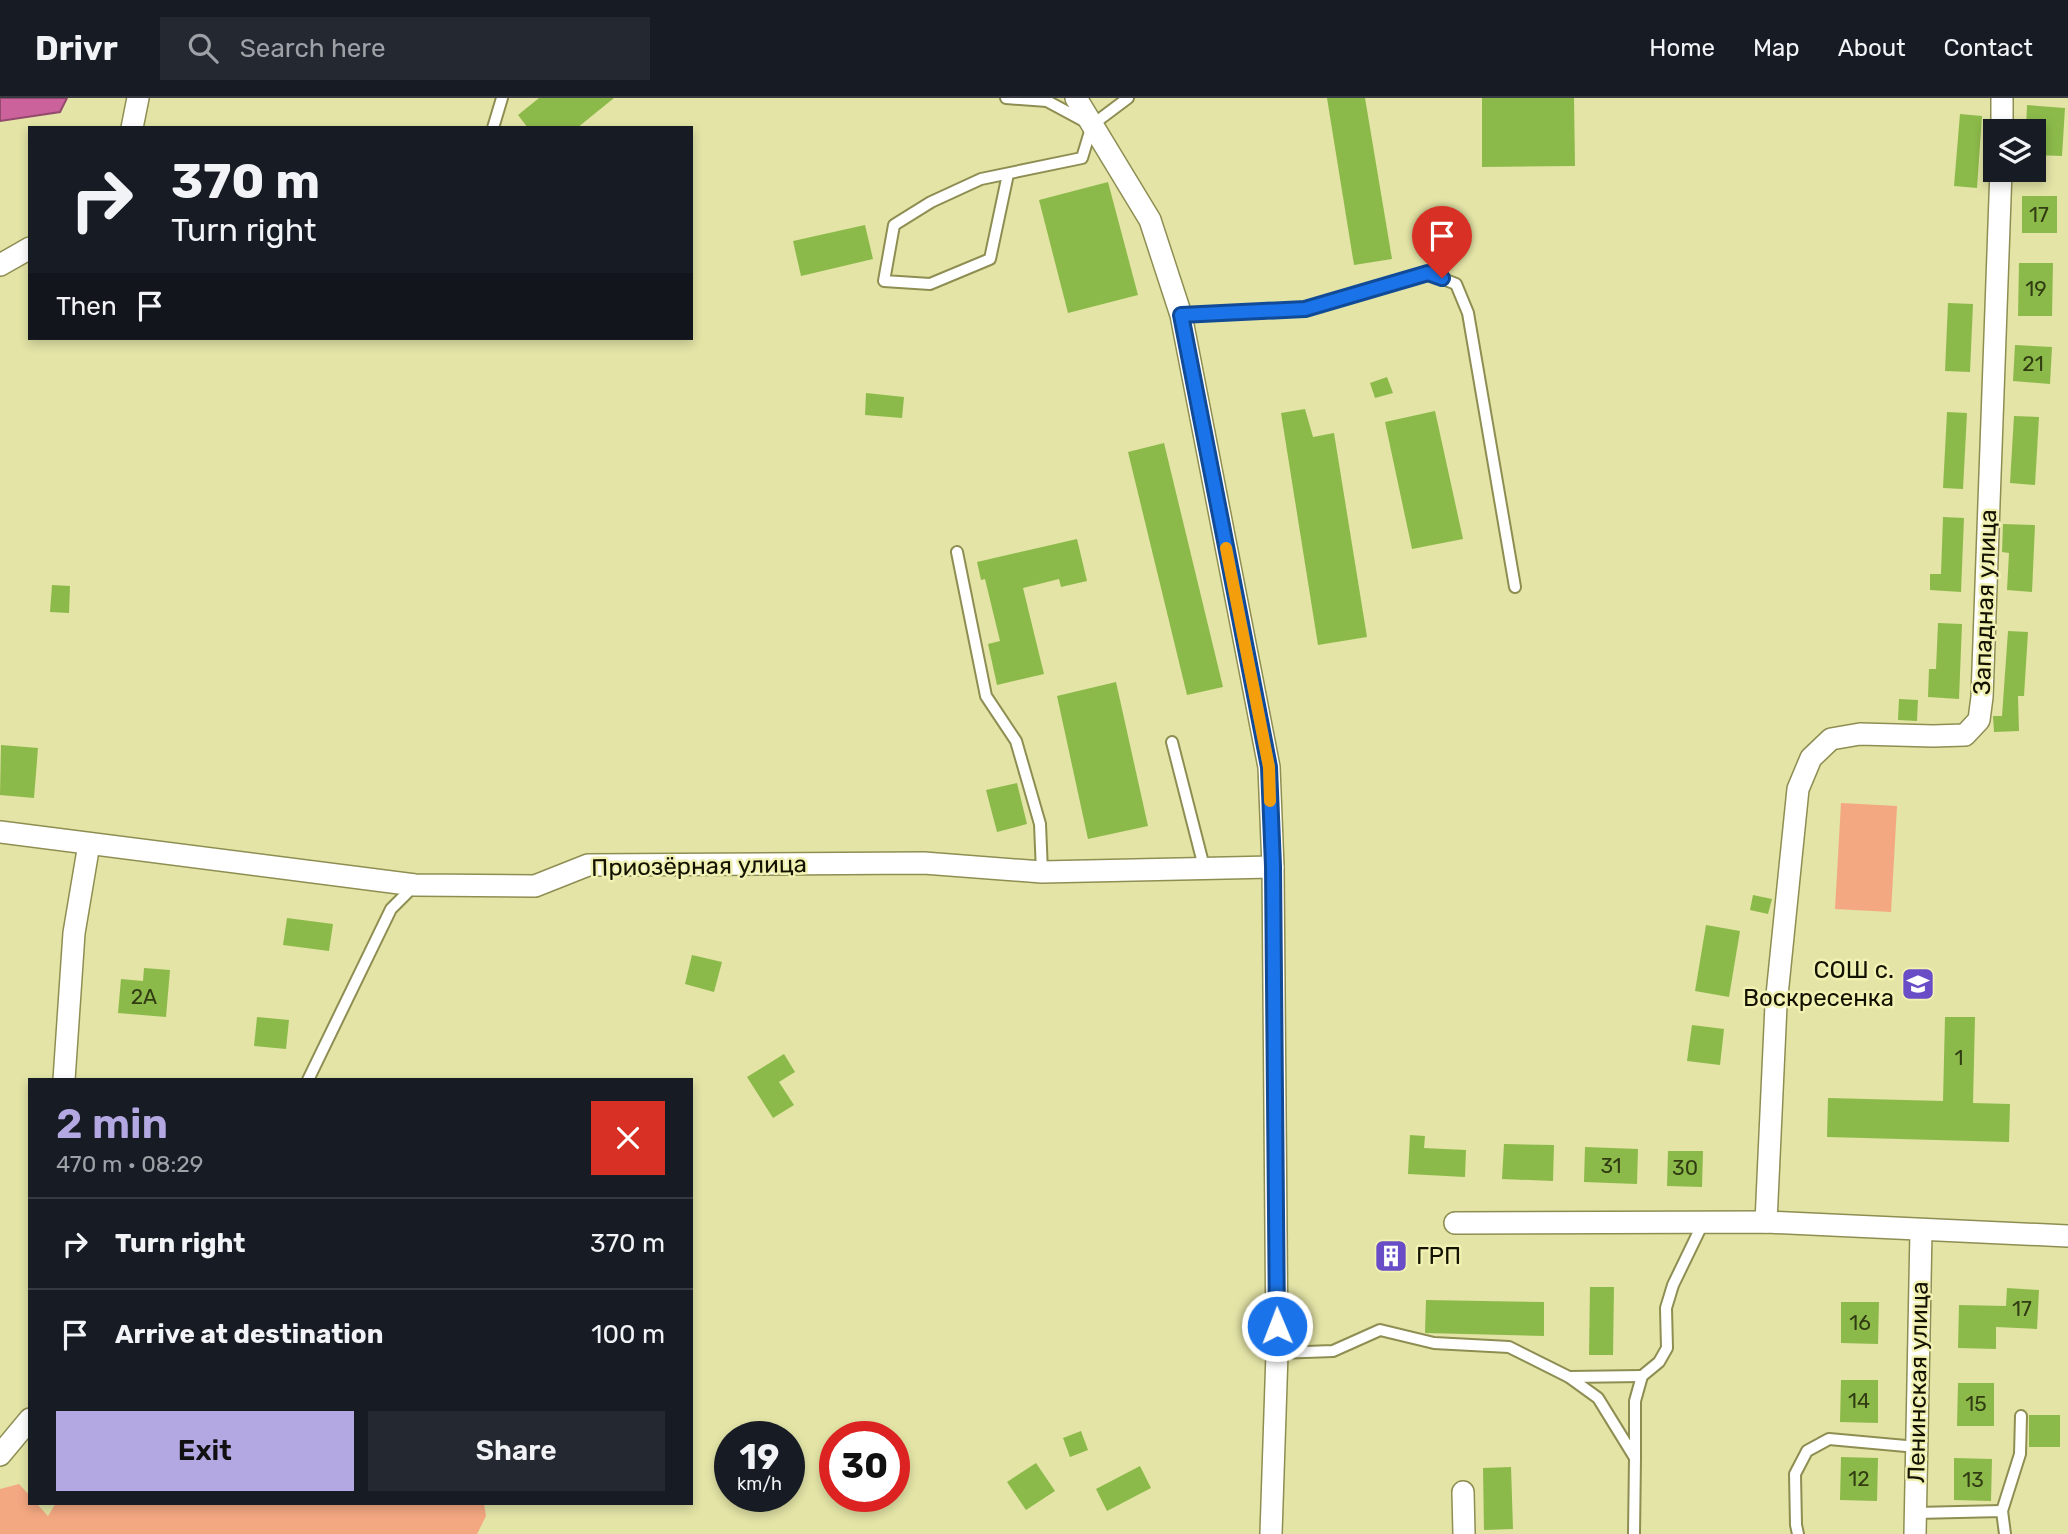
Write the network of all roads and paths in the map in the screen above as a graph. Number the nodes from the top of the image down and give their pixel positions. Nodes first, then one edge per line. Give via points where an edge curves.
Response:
1 (138, 98) edge
2 (502, 98) edge
3 (1006, 98) edge
4 (1076, 98) edge
5 (1083, 98) edge
6 (1128, 98) edge
7 (2001, 98) edge
8 (2002, 119) edge
9 (1092, 125) junction
10 (132, 126) edge
11 (494, 126) edge
12 (1008, 174) junction
13 (2001, 182) edge
14 (28, 249) edge
15 (0, 265) edge
16 (1181, 315) junction
17 (957, 552) dead end
18 (1515, 587) dead end
19 (1172, 742) dead end
20 (0, 832) edge
21 (89, 844) junction
22 (1273, 866) junction
23 (1204, 867) junction
24 (1042, 872) junction
25 (415, 885) junction
26 (64, 1078) edge
27 (309, 1078) edge
28 (1766, 1222) junction
29 (1455, 1223) dead end
30 (1703, 1223) junction
31 (1921, 1231) junction
32 (2068, 1236) edge
33 (1277, 1353) junction
34 (1642, 1376) junction
35 (1569, 1377) junction
36 (2021, 1416) dead end
37 (28, 1421) edge
38 (1917, 1447) junction
39 (0, 1455) edge
40 (1635, 1458) junction
41 (1463, 1492) dead end
42 (2002, 1511) junction
43 (1916, 1523) edge
44 (1271, 1534) edge
45 (1464, 1534) edge
46 (1634, 1534) edge
47 (1798, 1534) edge
48 (2005, 1534) edge

1 - 10 street
2 - 11 lane
3 - 9 lane via 1047,101
4 - 9 street
5 - 9 lane
6 - 9 lane
7 - 8 street
9 - 12 lane via 1082,158
9 - 16 street via 1150,220
12 - 12 lane via 990,259 930,284 884,281 894,226 943,196 981,179
13 - 28 street, Западная улица via 1979,720 1965,734 1860,734 1830,739 1811,758 1798,789 1778,992
14 - 15 street
16 - 18 lane via 1305,309 1428,273 1456,284 1468,313
16 - 22 street via 1269,767
17 - 24 lane via 986,696 1016,741 1040,824
19 - 23 lane
20 - 21 street, Приозёрная улица
21 - 25 street, Приозёрная улица
21 - 26 street via 74,933
22 - 23 street, Приозёрная улица
22 - 33 street
23 - 24 street, Приозёрная улица
24 - 25 street, Приозёрная улица via 924,863 588,865 535,886
25 - 27 lane via 391,909
28 - 30 street
28 - 31 street
29 - 30 street
30 - 34 lane via 1666,1308 1667,1348 1660,1362
31 - 32 street
31 - 38 street, Ленинская улица
33 - 35 lane via 1333,1351 1380,1330 1434,1343 1509,1347
33 - 44 street
34 - 35 lane
34 - 40 lane via 1635,1401
35 - 40 lane via 1598,1398
36 - 42 lane via 2020,1454
37 - 39 street
38 - 43 street, Ленинская улица
38 - 47 lane via 1829,1439 1807,1451 1795,1474
40 - 46 lane
41 - 45 street
42 - 43 lane
42 - 48 lane

